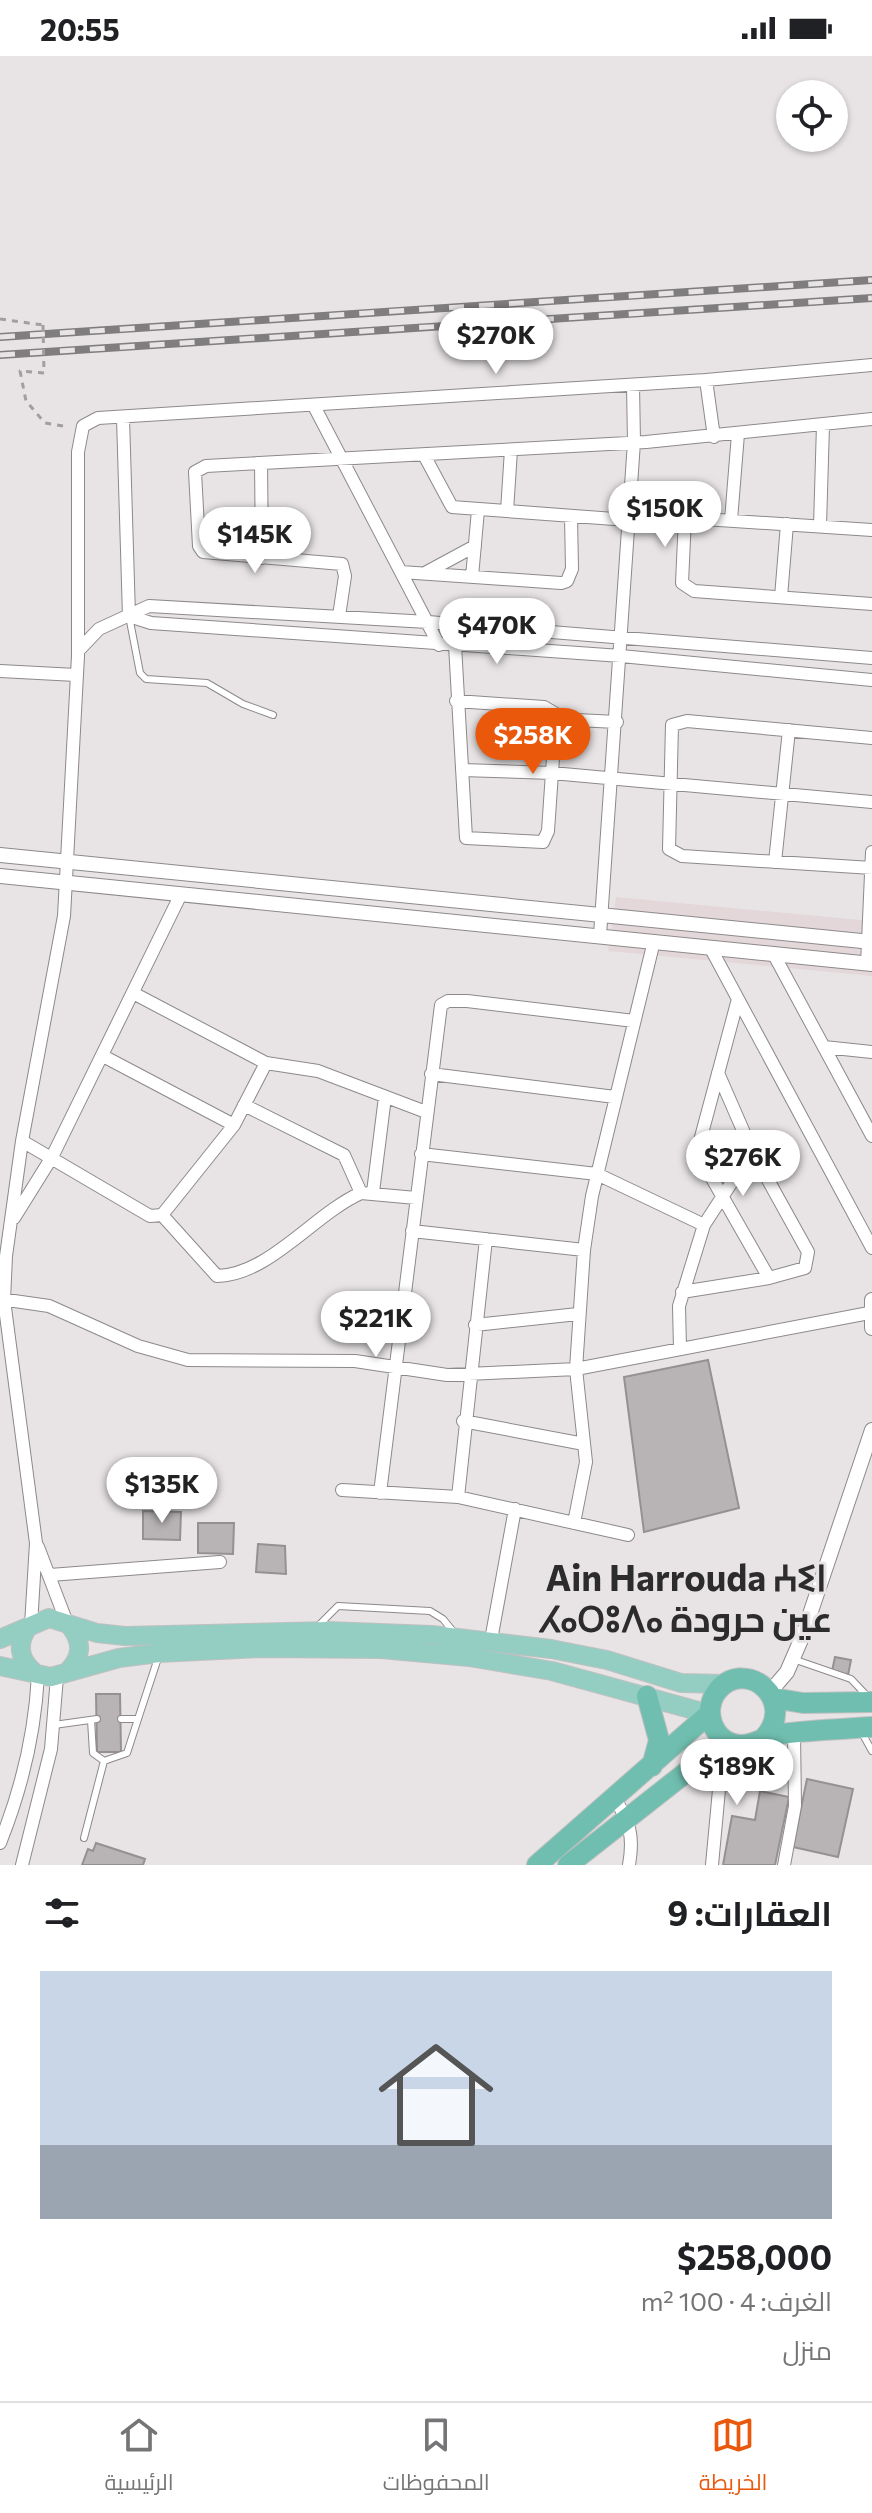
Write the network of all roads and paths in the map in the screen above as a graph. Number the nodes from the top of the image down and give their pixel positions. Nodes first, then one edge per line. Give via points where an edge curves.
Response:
1 (0, 319) edge
2 (872, 365) edge
3 (706, 380) junction
4 (633, 385) junction
5 (314, 406) junction
6 (123, 418) junction
7 (872, 419) edge
8 (823, 425) junction
9 (82, 429) junction
10 (738, 434) junction
11 (714, 437) junction
12 (634, 442) junction
13 (511, 450) junction
14 (424, 455) junction
15 (341, 460) junction
16 (261, 463) junction
17 (478, 510) junction
18 (507, 511) junction
19 (571, 516) junction
20 (628, 517) junction
21 (685, 517) junction
22 (731, 520) junction
23 (787, 524) junction
24 (820, 526) junction
25 (872, 530) edge
26 (475, 546) junction
27 (262, 558) junction
28 (401, 572) junction
29 (424, 574) junction
30 (472, 577) junction
31 (781, 597) junction
32 (872, 604) edge
33 (129, 616) junction
34 (339, 616) junction
35 (428, 622) junction
36 (622, 636) junction
37 (439, 645) junction
38 (455, 645) junction
39 (78, 651) junction
40 (621, 656) junction
41 (872, 658) edge
42 (0, 671) edge
43 (76, 675) junction
44 (872, 680) edge
45 (456, 701) junction
46 (273, 715) dead end
47 (556, 719) junction
48 (617, 722) junction
49 (789, 730) junction
50 (872, 738) edge
51 (462, 770) junction
52 (552, 773) junction
53 (613, 780) junction
54 (672, 786) junction
55 (783, 796) junction
56 (872, 802) edge
57 (872, 852) edge
58 (0, 855) edge
59 (68, 860) junction
60 (775, 862) junction
61 (871, 868) edge
62 (0, 876) edge
63 (67, 882) junction
64 (181, 894) junction
65 (603, 915) junction
66 (600, 935) junction
67 (654, 941) junction
68 (870, 942) edge
69 (710, 947) junction
70 (773, 953) junction
71 (869, 964) edge
72 (133, 993) junction
73 (738, 999) junction
74 (634, 1021) junction
75 (824, 1047) junction
76 (872, 1052) edge
77 (103, 1056) junction
78 (266, 1063) junction
79 (718, 1073) junction
80 (431, 1074) junction
81 (385, 1097) junction
82 (615, 1097) junction
83 (244, 1105) junction
84 (426, 1112) junction
85 (234, 1125) junction
86 (872, 1136) edge
87 (22, 1141) junction
88 (752, 1151) junction
89 (421, 1154) junction
90 (52, 1157) junction
91 (597, 1174) junction
92 (367, 1192) junction
93 (723, 1196) junction
94 (416, 1198) junction
95 (162, 1215) junction
96 (10, 1224) junction
97 (704, 1225) junction
98 (412, 1231) junction
99 (486, 1239) junction
100 (872, 1248) edge
101 (584, 1250) junction
102 (769, 1278) junction
103 (682, 1292) junction
104 (2, 1300) edge
105 (578, 1314) junction
106 (871, 1314) edge
107 (475, 1325) junction
108 (680, 1349) junction
109 (393, 1367) junction
110 (576, 1369) junction
111 (468, 1374) junction
112 (463, 1421) junction
113 (872, 1430) edge
114 (584, 1444) junction
115 (342, 1490) dead end
116 (380, 1493) junction
117 (458, 1497) junction
118 (515, 1509) junction
119 (574, 1523) junction
120 (628, 1535) dead end
121 (36, 1543) junction
122 (220, 1562) dead end
123 (50, 1575) junction
124 (68, 1625) junction
125 (29, 1627) junction
126 (0, 1639) edge
127 (491, 1640) junction
128 (159, 1653) junction
129 (793, 1659) junction
130 (0, 1666) edge
131 (49, 1674) junction
132 (724, 1684) junction
133 (771, 1695) junction
134 (647, 1696) junction
135 (872, 1702) edge
136 (709, 1714) junction
137 (121, 1719) dead end
138 (138, 1719) junction
139 (54, 1725) junction
140 (866, 1727) edge
141 (794, 1733) junction
142 (764, 1738) junction
143 (732, 1744) junction
144 (872, 1751) edge
145 (712, 1752) junction
146 (104, 1761) junction
147 (652, 1766) junction
148 (614, 1798) junction
149 (627, 1816) junction
150 (84, 1838) dead end
151 (0, 1843) edge
152 (22, 1865) edge
153 (537, 1865) edge
154 (568, 1865) edge
155 (629, 1865) edge
156 (712, 1865) edge
157 (784, 1865) edge

1 - 9 path, bridge via 43,325 44,373 20,371 26,401 45,423
2 - 3 street
3 - 4 street
3 - 11 street
4 - 5 street
4 - 12 street
5 - 6 street
5 - 15 street
6 - 9 street via 89,421
6 - 33 street
7 - 8 street
8 - 10 street
8 - 24 street
9 - 39 street
10 - 11 street
10 - 22 street
11 - 12 street
12 - 13 street
12 - 20 street
13 - 14 street
13 - 18 street
14 - 15 street
14 - 17 street via 452,507
15 - 16 street
15 - 28 street
16 - 27 street
16 - 27 street via 206,466 195,472 203,552
17 - 18 street
17 - 26 street
18 - 19 street
19 - 20 street
19 - 30 street via 572,569 567,581
20 - 21 street
20 - 36 street
21 - 22 street
21 - 31 street via 685,587
22 - 23 street
23 - 24 street
23 - 31 street
24 - 25 street
26 - 29 street
26 - 30 street
27 - 34 street via 342,564
28 - 29 street
28 - 35 street
29 - 30 street
31 - 32 street
33 - 34 street via 149,606
33 - 37 street via 151,623
33 - 39 street via 99,629
33 - 46 lane via 140,673 146,679 207,683
34 - 35 street
35 - 36 street
35 - 37 street
36 - 40 street
36 - 41 street
37 - 38 street
38 - 40 street
38 - 45 street
39 - 43 street
40 - 44 street
40 - 48 street
42 - 43 street
43 - 59 street
45 - 47 street via 549,708
45 - 51 street
47 - 48 street
47 - 52 street
48 - 53 street
49 - 50 street
49 - 54 street via 687,721 672,725
49 - 55 street
51 - 52 street
51 - 52 street via 466,838 538,845 548,831
52 - 53 street
53 - 54 street
53 - 65 street
54 - 55 street
54 - 60 street via 669,849 682,856
55 - 56 street
55 - 60 street
57 - 61 street
58 - 59 street
59 - 63 street
59 - 65 street
60 - 61 street
61 - 68 street
62 - 63 street
63 - 64 street
63 - 87 street
64 - 66 street
64 - 72 street
65 - 66 street
65 - 68 street
66 - 67 street
67 - 69 street
67 - 74 street
68 - 71 street
69 - 70 street
69 - 73 street
70 - 71 street
70 - 75 street
72 - 77 street
72 - 78 street
73 - 79 street
73 - 100 street
74 - 80 street via 448,1001 441,1005
74 - 82 street
75 - 76 street
75 - 86 street
77 - 85 street
77 - 90 street
78 - 81 street via 318,1071
78 - 83 street
79 - 88 street
79 - 93 street via 697,1152
80 - 82 street
80 - 84 street
81 - 84 street
81 - 92 street
82 - 91 street
83 - 85 street
83 - 92 street via 344,1155
84 - 89 street
85 - 95 street
87 - 90 street
87 - 96 street
88 - 93 street
88 - 102 street via 809,1255 805,1268
89 - 91 street
89 - 94 street
90 - 95 street via 150,1216
90 - 96 street
91 - 97 street
91 - 101 street
92 - 94 street
92 - 95 street via 253,1268 229,1276 217,1276
93 - 97 street
93 - 102 street
94 - 98 street
96 - 104 street
97 - 103 street
98 - 99 street
98 - 109 street
99 - 101 street
99 - 107 street
101 - 105 street
102 - 103 street
103 - 108 street
104 - 109 street via 49,1306 138,1346 188,1360 355,1361
104 - 121 street
105 - 107 street
105 - 110 street
106 - 108 street
107 - 111 street
108 - 110 street
109 - 111 street
109 - 116 street
110 - 111 street
110 - 114 street
111 - 112 street
112 - 114 street
112 - 117 street
113 - 129 street
114 - 119 street via 586,1462
115 - 116 street
116 - 117 street
117 - 118 street
118 - 119 street
118 - 127 street
119 - 120 street
121 - 123 street
121 - 125 street
122 - 123 street
123 - 124 street
124 - 125 main road via 49,1618
124 - 127 main road via 125,1636 312,1632
124 - 131 main road via 80,1649 76,1662
125 - 126 main road
125 - 131 main road via 21,1655
127 - 132 main road via 607,1660 681,1683
128 - 131 main road
128 - 134 main road via 261,1648 427,1653 552,1671
128 - 138 lane
129 - 133 street
129 - 135 lane via 851,1679
130 - 131 main road
131 - 139 street
131 - 151 street
132 - 133 highway via 744,1679 762,1685
132 - 136 highway
133 - 135 highway via 803,1703
133 - 142 highway via 775,1720
134 - 136 main road
134 - 147 highway via 659,1740
136 - 143 highway via 716,1732
136 - 147 highway
137 - 138 lane
138 - 146 lane via 127,1753
139 - 146 lane via 94,1719 93,1753
139 - 152 street
140 - 141 highway
140 - 144 lane
141 - 142 highway
141 - 157 street via 795,1806
142 - 143 highway via 749,1745
143 - 145 highway
145 - 149 highway
145 - 156 street via 720,1779
146 - 150 lane
147 - 148 highway
148 - 149 street
148 - 153 highway
149 - 154 highway
149 - 155 street via 633,1836

